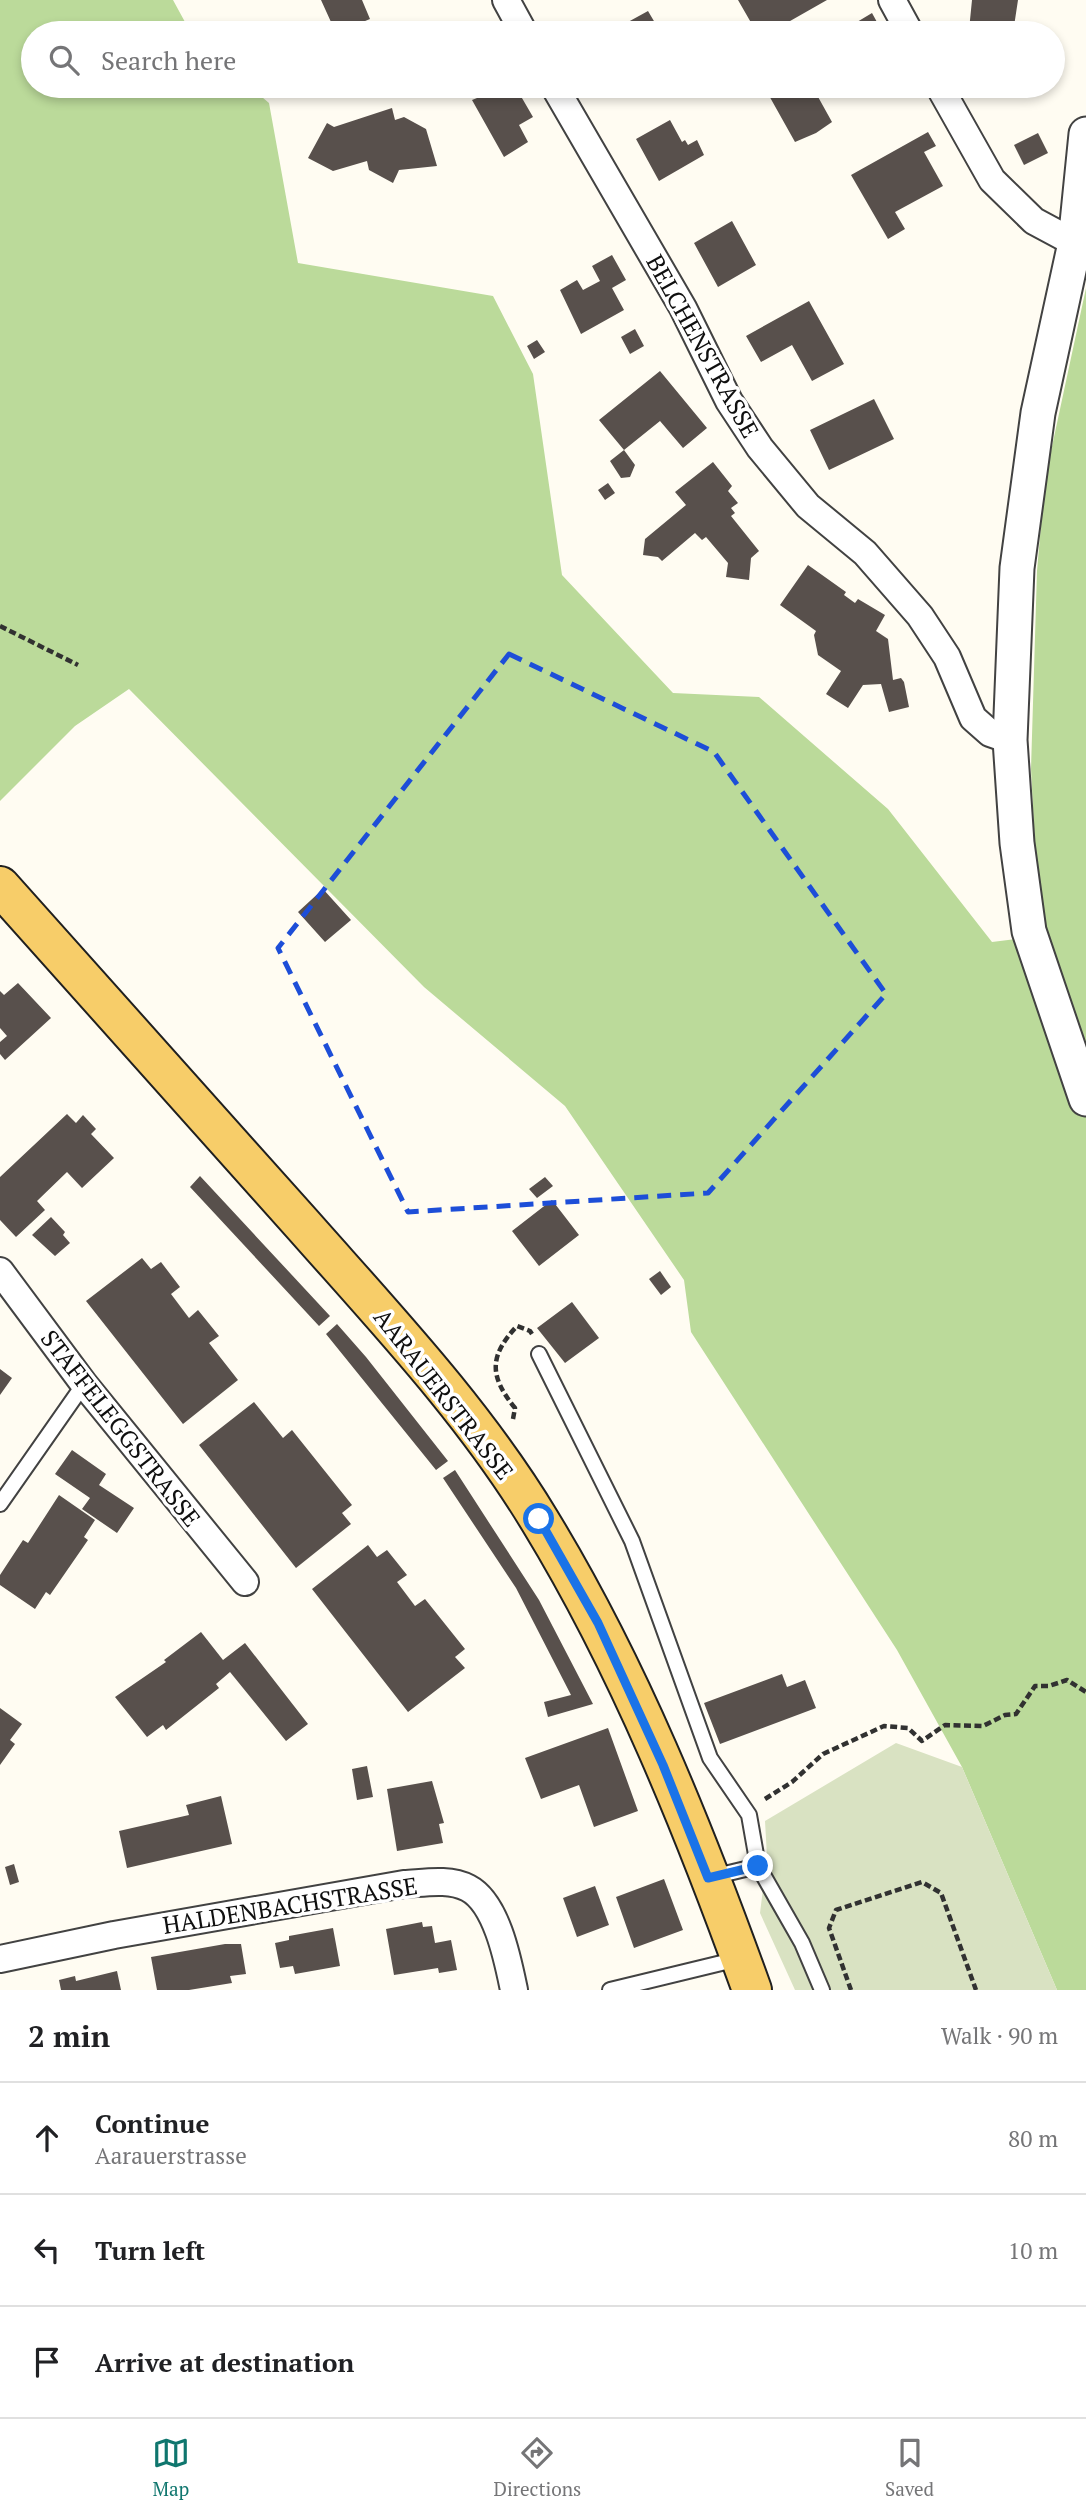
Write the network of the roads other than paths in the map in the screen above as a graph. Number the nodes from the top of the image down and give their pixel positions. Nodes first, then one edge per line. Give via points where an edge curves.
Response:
1 (506, 0) edge
2 (892, 0) edge
3 (517, 21) edge
4 (903, 21) edge
5 (561, 98) edge
6 (946, 98) edge
7 (1086, 134) edge
8 (1075, 243) junction
9 (1010, 740) junction
10 (0, 886) edge
11 (1086, 1099) edge
12 (0, 1271) edge
13 (539, 1354) road end
14 (84, 1384) junction
15 (0, 1504) edge
16 (245, 1582) dead end
17 (758, 1866) junction
18 (708, 1878) junction
19 (0, 1959) edge
20 (746, 1974) edge
21 (514, 1990) edge
22 (610, 1990) edge
23 (822, 1990) edge

1 - 3 street
2 - 4 street
5 - 9 street, BELCHENSTRASSE via 683,308 729,401 760,448 808,506 865,553 920,616 947,657 973,718 989,733
6 - 8 street via 992,180 1034,221
7 - 8 street
8 - 9 street via 1038,413 1017,568
9 - 11 street via 1029,931
10 - 18 main road, AARAUERSTRASSE via 395,1328 485,1441 539,1519 598,1623
12 - 14 street, STAFFELEGGSTRASSE
13 - 17 lane via 632,1541 710,1758 749,1815
14 - 15 lane
14 - 16 street, STAFFELEGGSTRASSE
17 - 18 lane
17 - 23 lane via 802,1943
18 - 20 main road, AARAUERSTRASSE
19 - 21 street, HALDENBACHSTRASSE via 404,1884 456,1883 477,1894 505,1945
20 - 22 lane

